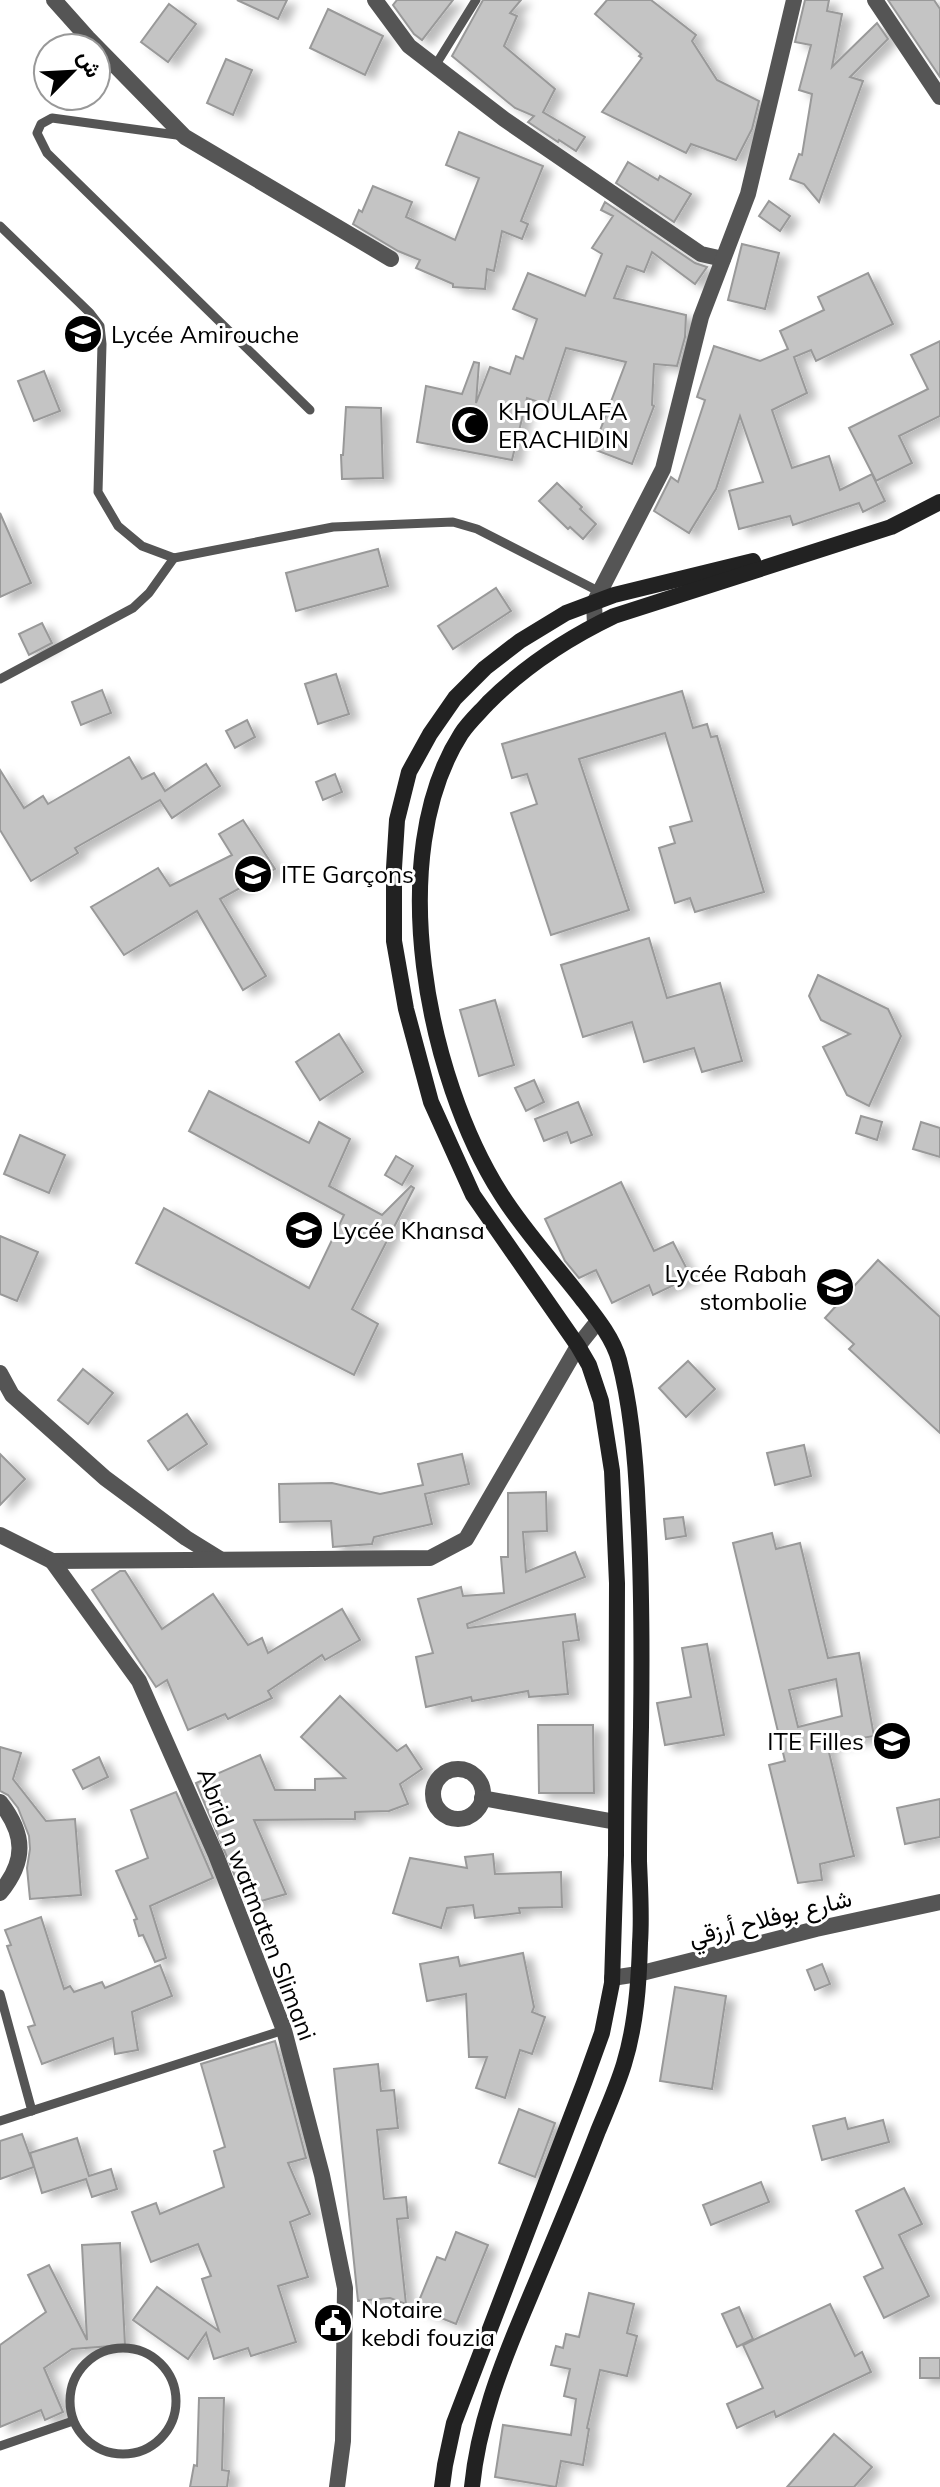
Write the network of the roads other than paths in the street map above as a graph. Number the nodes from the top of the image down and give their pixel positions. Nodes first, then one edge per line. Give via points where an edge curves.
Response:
1 (54, 0) edge
2 (375, 0) edge
3 (476, 0) edge
4 (794, 0) edge
5 (875, 0) edge
6 (435, 66) junction
7 (940, 97) edge
8 (185, 137) junction
9 (0, 226) edge
10 (391, 259) dead end
11 (723, 259) junction
12 (310, 410) dead end
13 (940, 502) edge
14 (891, 527) junction
15 (174, 558) junction
16 (597, 597) junction
17 (595, 625) junction
18 (0, 679) edge
19 (598, 1321) junction
20 (578, 1346) junction
21 (0, 1373) edge
22 (0, 1535) edge
23 (221, 1559) junction
24 (52, 1561) junction
25 (482, 1798) dead end
26 (0, 1802) edge
27 (616, 1822) junction
28 (0, 1893) edge
29 (940, 1902) edge
30 (638, 1974) junction
31 (612, 1978) junction
32 (0, 1994) edge
33 (284, 2030) junction
34 (32, 2111) junction
35 (0, 2121) edge
36 (73, 2421) junction
37 (0, 2446) edge
38 (337, 2487) edge
39 (442, 2487) edge
40 (472, 2487) edge

1 - 8 street
2 - 6 street via 409,46
3 - 6 lane
4 - 11 street via 748,194
5 - 7 street
6 - 11 street via 701,254
8 - 10 street
8 - 12 lane via 52,118 37,133 47,153
9 - 15 lane via 100,326 98,492 118,526 142,546
11 - 16 street via 701,317 663,469
13 - 14 main road
14 - 16 main road
14 - 17 main road
15 - 16 lane via 333,527 453,522 477,529
15 - 18 lane via 133,608
16 - 17 street
16 - 20 main road via 520,641 455,698 409,772 397,820 394,868 394,941 431,1102 473,1195
17 - 19 main road via 508,683 462,732 431,803 420,916 436,1029 455,1103 504,1198
19 - 20 street
19 - 30 main road via 617,1354 636,1470 643,1590
20 - 23 street via 466,1539 430,1558
20 - 27 main road via 601,1401 612,1471
21 - 23 street via 12,1395 105,1478
22 - 24 street
23 - 24 street
24 - 33 street, Abrid n watmaten Slimani via 139,1681 216,1855
25 - 27 street
26 - 28 street via 20,1837 20,1858
27 - 31 main road
29 - 30 street, شارع بوفلاح أرزقي
30 - 31 street, شارع بوفلاح أرزقي
30 - 40 main road via 624,2065 497,2377
31 - 39 main road via 589,2070 454,2423
32 - 34 lane
33 - 34 lane
33 - 38 street, Abrid n watmaten Slimani via 345,2288 343,2441
34 - 35 lane
36 - 36 lane via 71,2385 92,2356 109,2348 145,2351 171,2376 176,2393 170,2426 145,2450 111,2453 95,2447
36 - 37 lane

